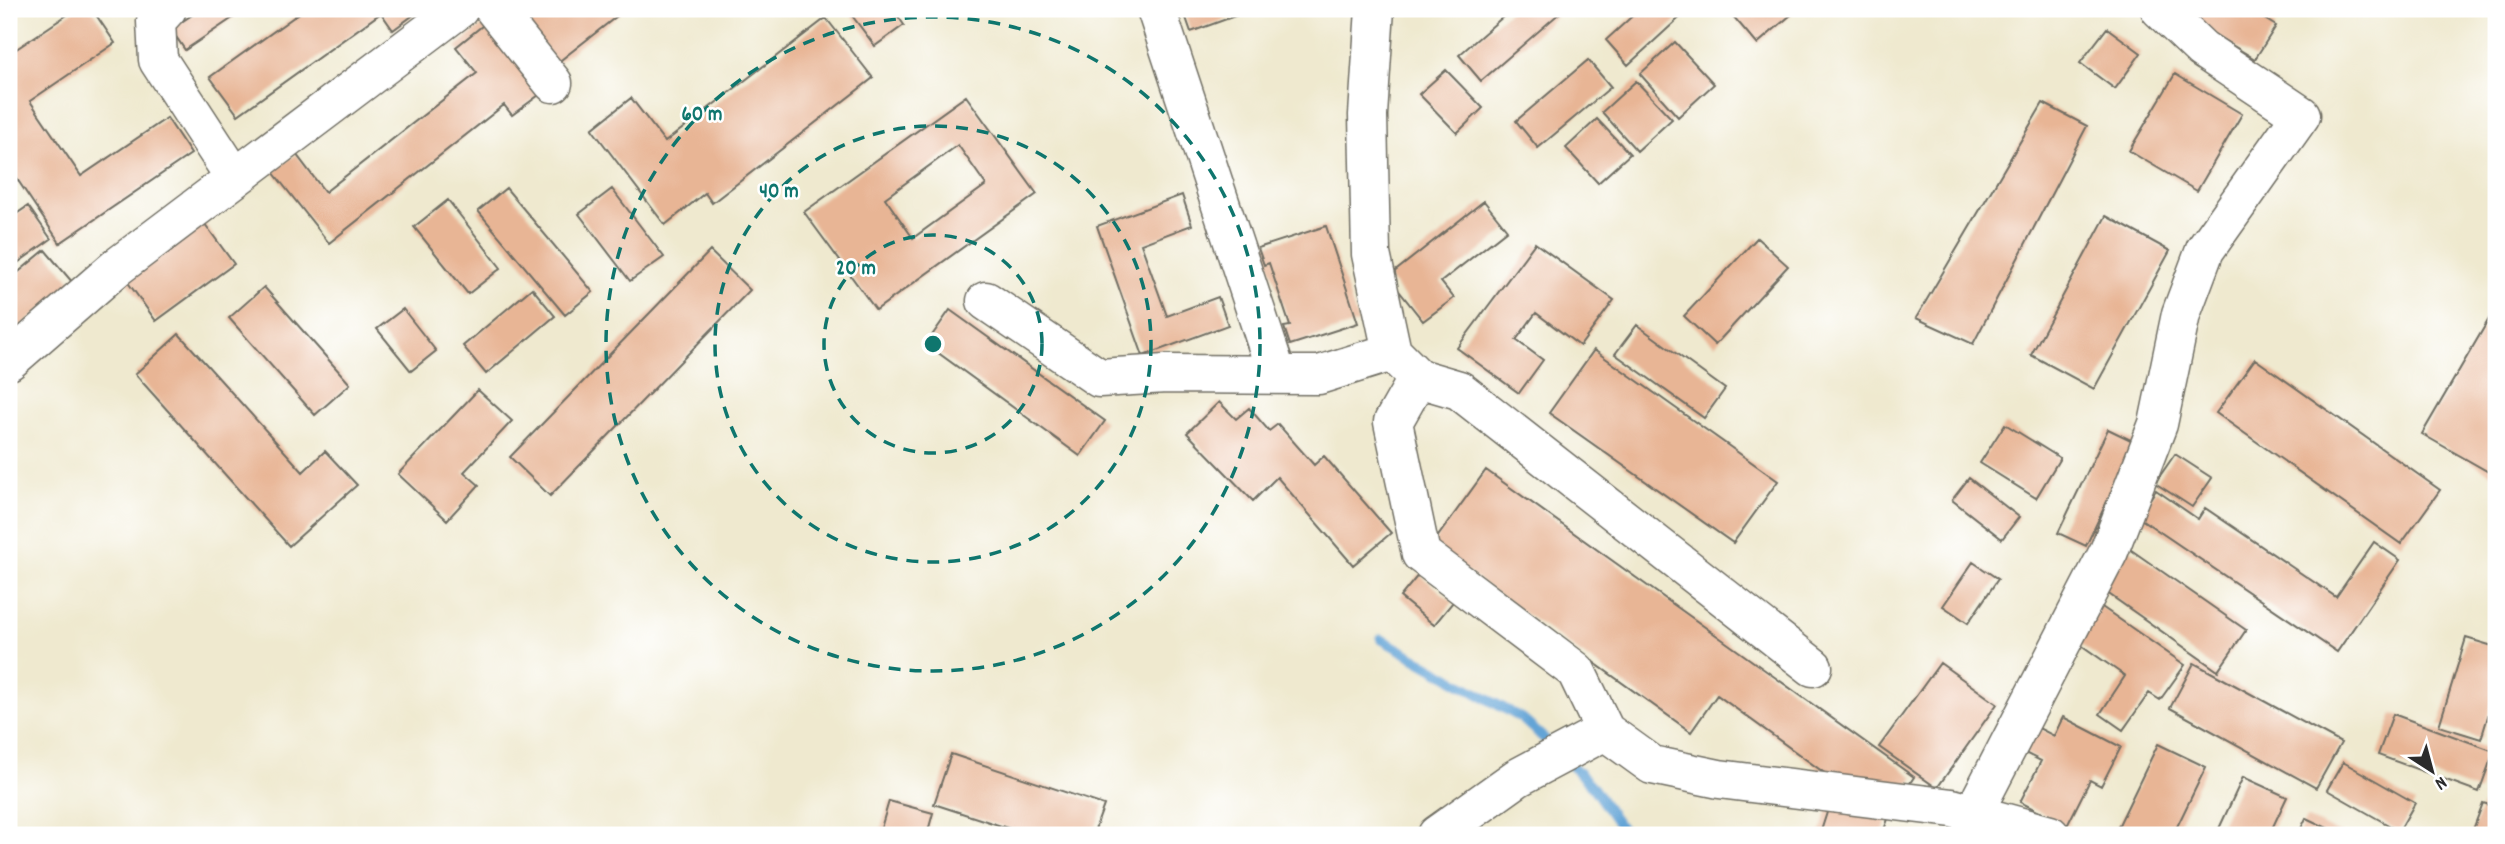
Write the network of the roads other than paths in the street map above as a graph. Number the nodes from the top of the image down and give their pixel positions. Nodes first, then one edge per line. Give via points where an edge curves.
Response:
1 (167, 9) edge
2 (459, 9) edge
3 (494, 9) edge
4 (1156, 9) edge
5 (1375, 9) edge
6 (2160, 9) edge
7 (553, 83) dead end
8 (235, 178) junction
9 (986, 301) dead end
10 (9, 361) edge
11 (1405, 365) junction
12 (1267, 375) junction
13 (1813, 667) dead end
14 (1605, 731) junction
15 (1973, 814) junction
16 (1437, 835) edge
17 (2050, 835) edge

1 - 8 street via 156,21 158,60
2 - 8 street
3 - 7 street
4 - 12 street
5 - 11 street via 1368,115 1371,254
6 - 15 street via 2202,49 2301,115 2204,250 2181,314 2158,424 2109,551
8 - 10 street via 117,267
9 - 12 street via 1099,378
11 - 12 street via 1320,375
11 - 13 street via 1459,390
11 - 14 street via 1393,422 1421,554 1576,671
14 - 15 street via 1652,765 1719,779
14 - 16 street via 1517,778
15 - 17 street

